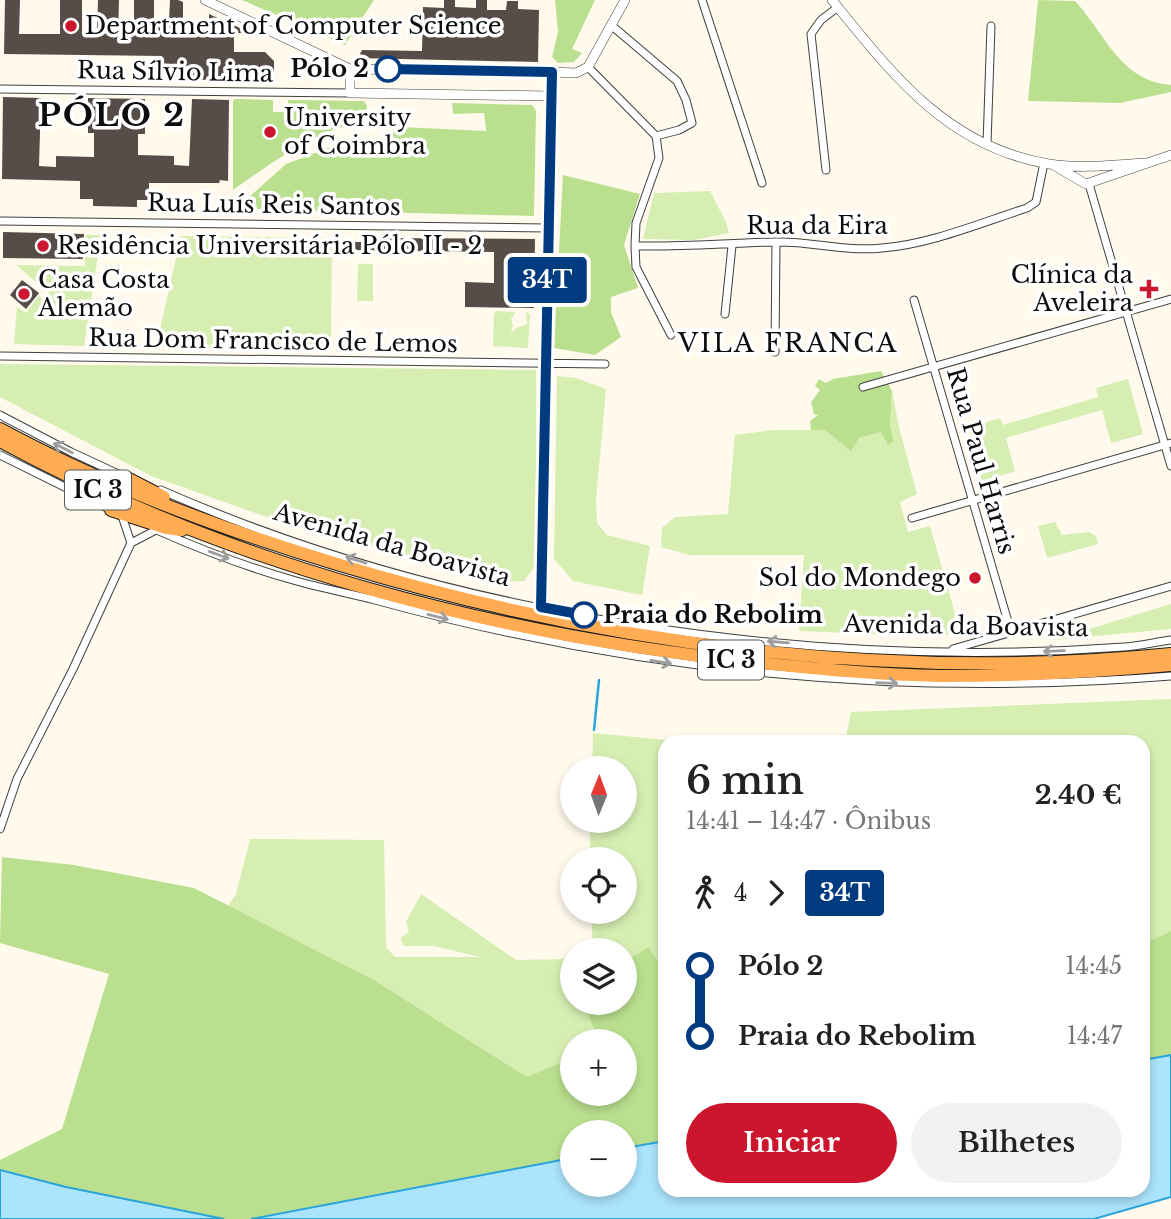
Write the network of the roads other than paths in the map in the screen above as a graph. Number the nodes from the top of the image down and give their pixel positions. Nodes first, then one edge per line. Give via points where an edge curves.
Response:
1 (205, 0) edge
2 (625, 0) edge
3 (702, 0) edge
4 (835, 4) edge
5 (611, 25) junction
6 (991, 26) dead end
7 (588, 67) junction
8 (350, 69) junction
9 (552, 72) junction
10 (0, 89) edge
11 (350, 93) junction
12 (551, 96) junction
13 (656, 136) junction
14 (987, 144) junction
15 (1171, 155) edge
16 (1047, 163) junction
17 (1145, 163) junction
18 (1086, 166) junction
19 (826, 170) dead end
20 (1077, 178) junction
21 (1091, 182) junction
22 (762, 183) dead end
23 (0, 221) edge
24 (547, 228) junction
25 (776, 242) junction
26 (635, 246) junction
27 (732, 246) junction
28 (1171, 299) edge
29 (914, 300) dead end
30 (1126, 312) junction
31 (725, 314) dead end
32 (671, 335) dead end
33 (775, 352) dead end
34 (0, 356) edge
35 (546, 364) junction
36 (605, 364) dead end
37 (934, 368) junction
38 (863, 387) dead end
39 (0, 415) edge
40 (0, 429) edge
41 (0, 441) edge
42 (1168, 444) edge
43 (0, 455) edge
44 (1171, 466) edge
45 (125, 477) junction
46 (972, 501) junction
47 (117, 513) junction
48 (912, 517) dead end
49 (204, 520) junction
50 (156, 530) junction
51 (199, 533) junction
52 (131, 543) junction
53 (1171, 586) edge
54 (541, 607) junction
55 (1011, 632) junction
56 (1171, 640) edge
57 (942, 652) junction
58 (1171, 654) edge
59 (1171, 665) edge
60 (1171, 676) edge
61 (0, 829) edge

1 - 8 street
2 - 5 street
3 - 22 street
4 - 14 street via 917,99
4 - 19 street via 811,34
5 - 7 street
5 - 13 street via 677,81 686,100 692,123
6 - 14 street
7 - 9 street via 576,73
7 - 13 street
8 - 9 street
8 - 11 street
9 - 12 street
10 - 11 street, Rua Sílvio Lima
11 - 12 street, Rua Sílvio Lima
12 - 24 street
13 - 26 street via 659,158 636,223
14 - 16 street
15 - 17 street
16 - 18 street
16 - 20 street
16 - 25 street, Rua da Eira via 1036,202 952,232 856,250
17 - 18 street
17 - 21 street
18 - 20 street via 1077,172
18 - 21 street via 1095,173
20 - 21 street via 1083,184
21 - 30 street
23 - 24 street, Rua Luís Reis Santos
24 - 35 street
25 - 27 street, Rua da Eira
25 - 33 street
26 - 27 street, Rua da Eira
26 - 32 street via 636,267
27 - 31 street
28 - 30 street
29 - 37 street, Rua Paul Harris
30 - 37 street
30 - 42 street
34 - 35 street, Rua Dom Francisco de Lemos
35 - 36 street, Rua Dom Francisco de Lemos
35 - 54 street
37 - 38 street
37 - 46 street, Rua Paul Harris
45 -> 39 street, Avenida da Boavista
40 - 49 highway, Avenida da Boavista / IC 3 via 123,489
41 - 51 highway, Avenida da Boavista / IC 3 via 53,470
42 - 44 street
42 - 46 street
43 - 47 street
45 - 49 highway
54 -> 45 street, Avenida da Boavista via 319,549
46 - 48 street
46 - 55 street, Rua Paul Harris
47 - 50 street
47 - 51 highway
47 - 52 street
49 - 58 highway, Avenida da Boavista / IC 3 via 403,584 582,625 669,639 808,655 939,662 1081,661
50 - 52 street
50 -> 60 street via 295,581 524,637 667,663 938,685 1082,683
51 - 59 highway, Avenida da Boavista / IC 3 via 471,615 668,653 938,676 1081,673
52 - 61 street via 17,779
53 - 55 street
57 -> 54 street, Avenida da Boavista via 747,639
55 - 57 street
56 -> 57 street, Avenida da Boavista via 1081,650

